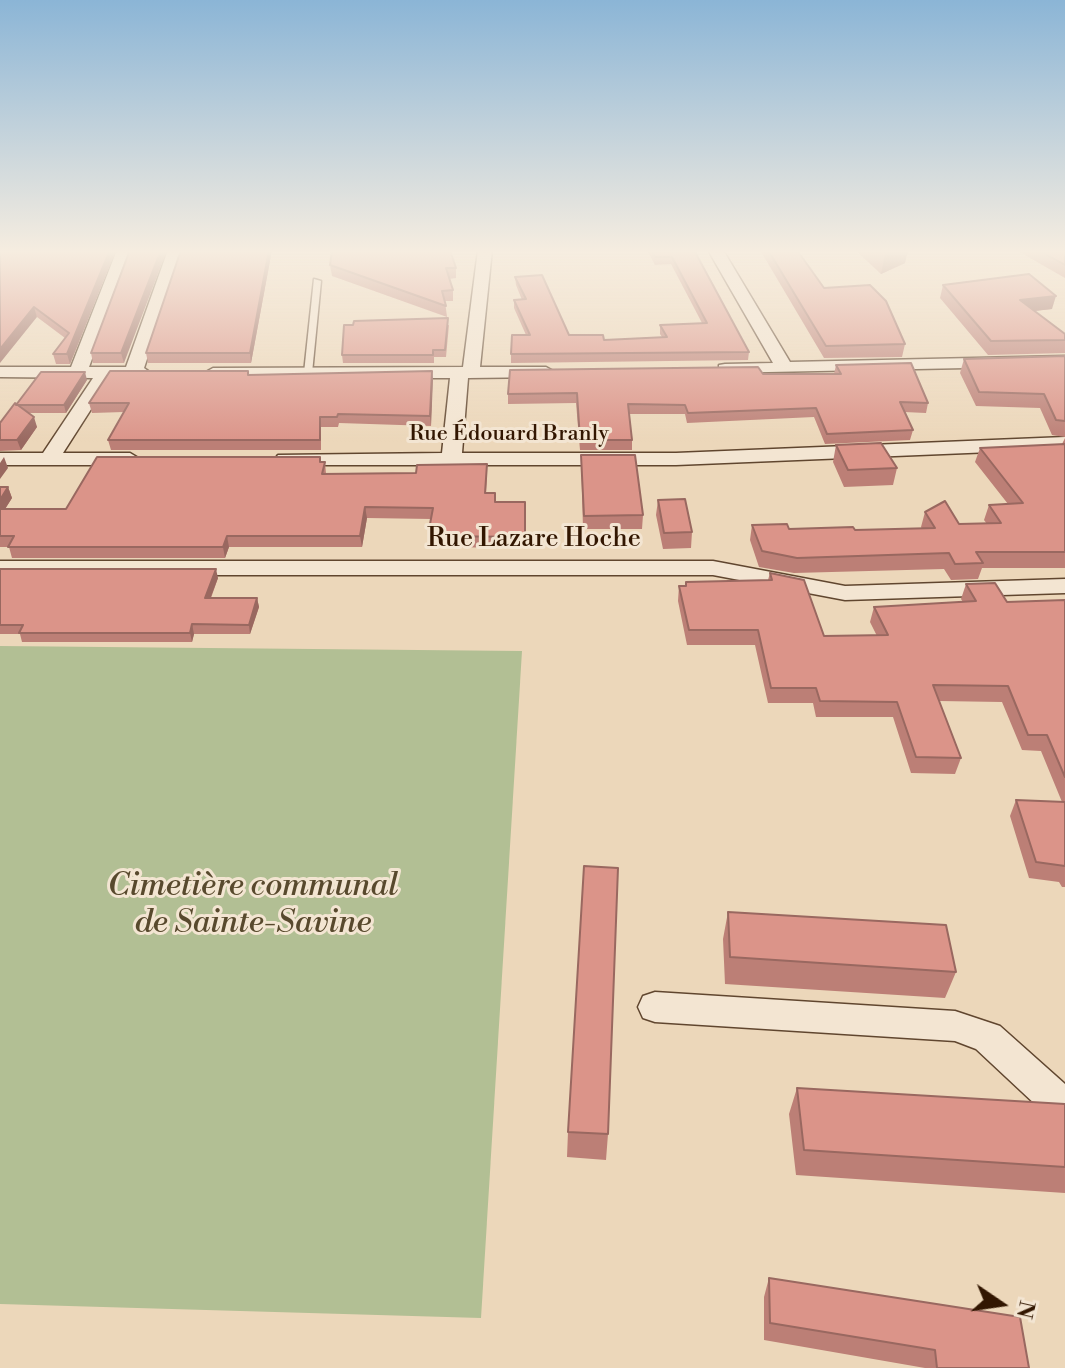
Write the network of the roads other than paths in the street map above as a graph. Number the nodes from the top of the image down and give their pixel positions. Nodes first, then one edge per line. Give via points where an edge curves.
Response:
1 (101, 314) edge
2 (154, 314) edge
3 (314, 314) edge
4 (475, 314) edge
5 (753, 314) edge
6 (1065, 361) edge
7 (785, 368) junction
8 (705, 370) edge
9 (571, 371) edge
10 (0, 372) edge
11 (466, 372) junction
12 (78, 373) junction
13 (105, 373) junction
14 (133, 373) junction
15 (165, 373) edge
16 (197, 373) edge
17 (308, 373) junction
18 (1065, 443) edge
19 (0, 459) edge
20 (49, 459) junction
21 (158, 459) edge
22 (266, 459) edge
23 (451, 460) junction
24 (0, 568) edge
25 (1065, 586) edge
26 (655, 1007) dead end
27 (1065, 1108) edge

1 - 12 street
2 - 14 street
3 - 17 lane
4 - 11 street
5 - 7 street
6 - 7 street
7 - 8 street
9 - 11 street
10 - 12 street
11 - 17 street
11 - 23 street
12 - 13 street
13 - 14 street
13 - 20 street
14 - 15 street
16 - 17 street
18 - 23 street, Rue Édouard Branly via 676,459
19 - 20 street
20 - 21 street
22 - 23 street, Rue Édouard Branly
24 - 25 street, Rue Lazare Hoche via 713,568 845,593
26 - 27 street via 955,1026 988,1037

